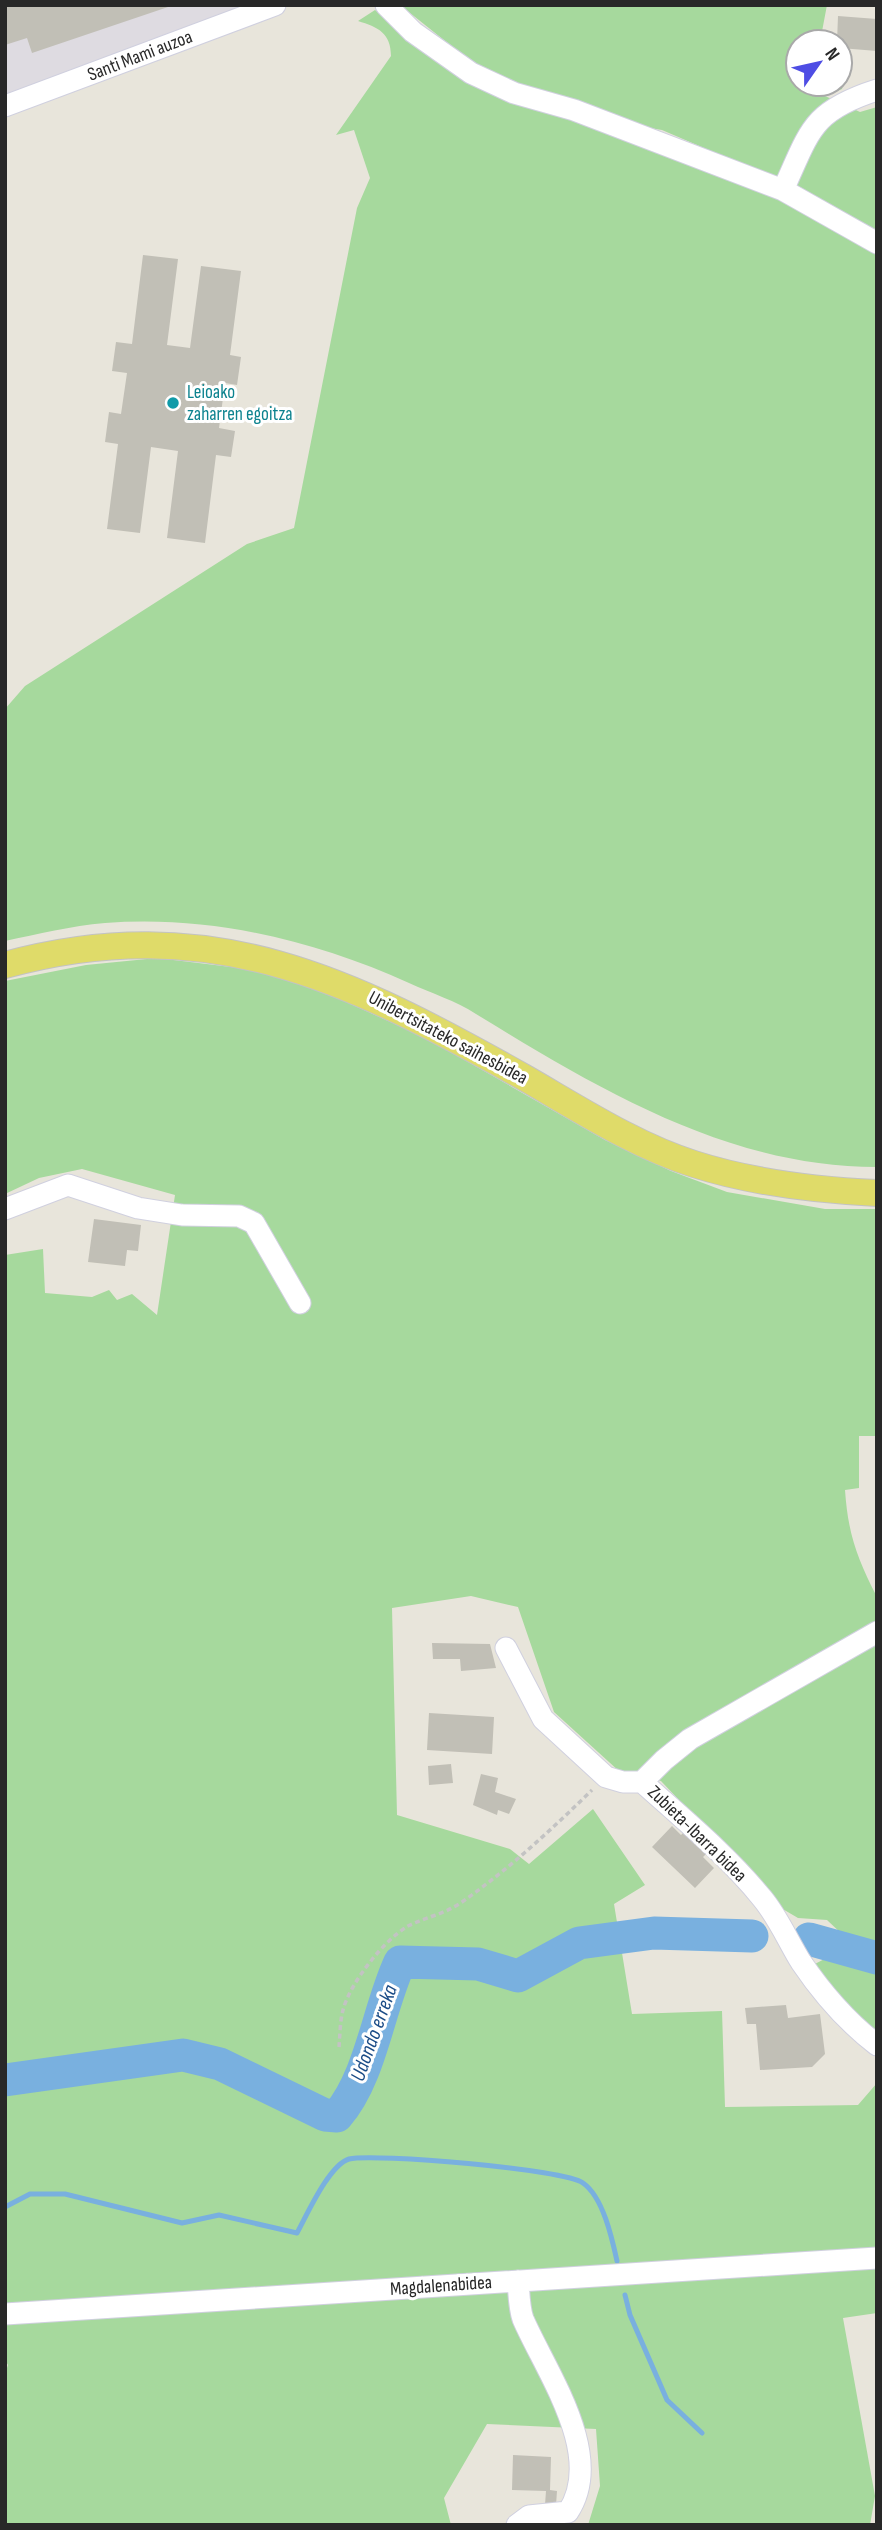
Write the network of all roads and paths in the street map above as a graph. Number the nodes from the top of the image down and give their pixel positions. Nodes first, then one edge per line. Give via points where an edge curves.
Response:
1 (275, 5) edge
2 (386, 5) edge
3 (877, 90) edge
4 (5, 106) edge
5 (783, 190) junction
6 (877, 243) edge
7 (5, 949) edge
8 (5, 965) edge
9 (877, 1177) edge
10 (877, 1193) edge
11 (5, 1209) edge
12 (300, 1303) dead end
13 (877, 1632) edge
14 (506, 1648) dead end
15 (607, 1777) junction
16 (642, 1782) junction
17 (877, 2045) edge
18 (339, 2047) dead end
19 (877, 2258) edge
20 (518, 2281) junction
21 (5, 2314) edge
22 (517, 2525) edge

1 - 4 street, Santi Mami auzoa
2 - 5 street via 413,32 471,73 514,93 574,110
3 - 5 street via 831,108 809,133
5 - 6 street
7 - 9 main road, Unibertsitateko saihesbidea via 102,932 156,930 246,940 328,963 397,994 672,1139 782,1170
8 - 10 main road, Unibertsitateko saihesbidea via 70,950 146,945 231,952 293,967 429,1024 616,1128 693,1164 756,1180
11 - 12 street via 68,1185 138,1208 182,1215 239,1216 254,1223
13 - 16 street via 690,1739
14 - 15 street via 543,1719
15 - 16 street, Zubieta-Ibarra bidea
15 - 18 path via 489,1882 431,1920 410,1925 373,1958 343,2008
16 - 17 street, Zubieta-Ibarra bidea via 699,1832 763,1899 824,1992 855,2028
19 - 20 street, Magdalenabidea
20 - 21 street, Magdalenabidea
20 - 22 street via 522,2316 557,2386 577,2444 580,2470 577,2498 568,2512 529,2516

